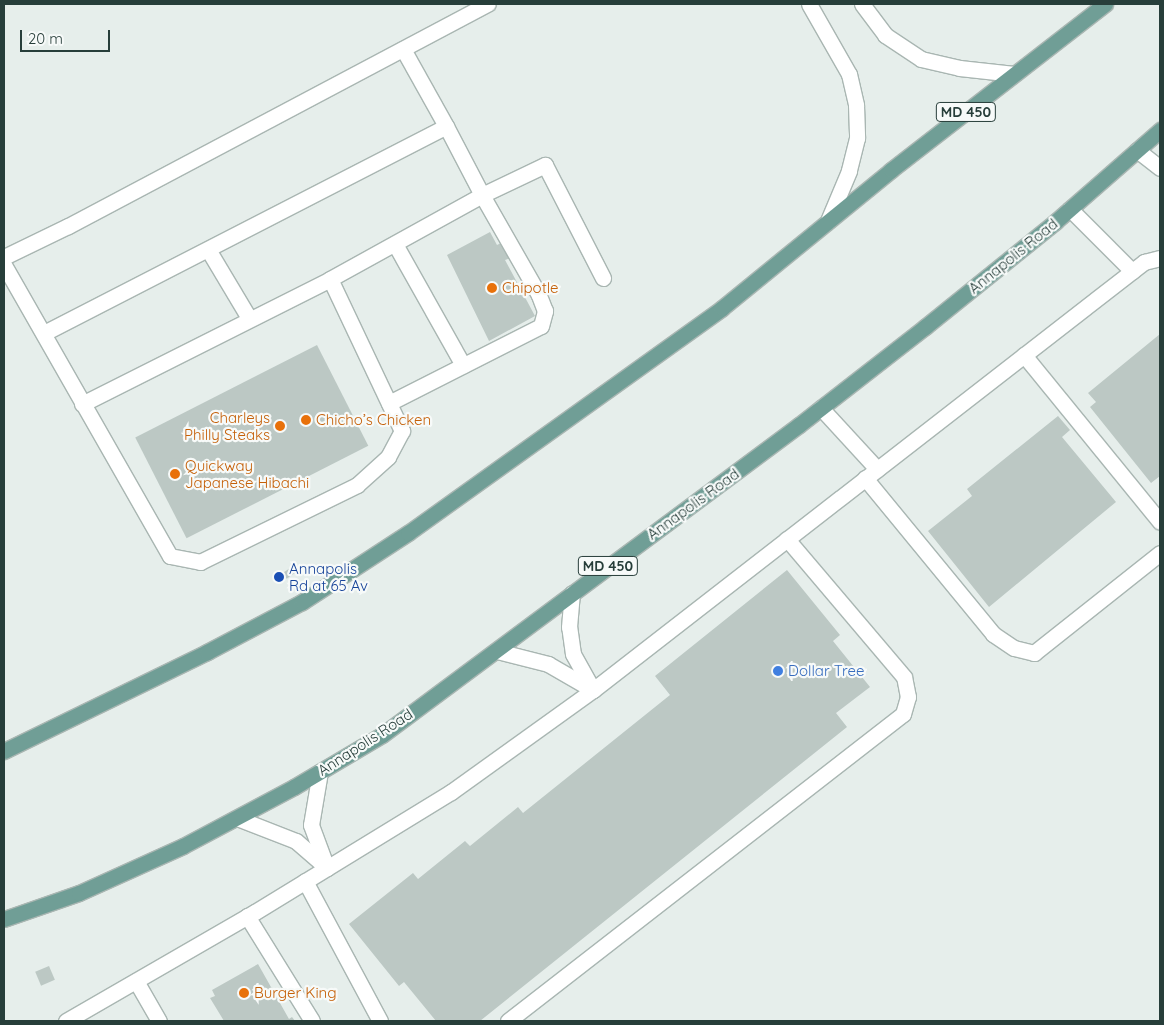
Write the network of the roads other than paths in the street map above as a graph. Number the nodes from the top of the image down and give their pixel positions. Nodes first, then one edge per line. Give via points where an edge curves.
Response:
1 (488, 4) edge
2 (810, 4) edge
3 (862, 4) edge
4 (1105, 4) edge
5 (402, 48) junction
6 (1014, 74) junction
7 (446, 126) junction
8 (1160, 130) edge
9 (1137, 150) junction
10 (1160, 168) edge
11 (482, 196) junction
12 (1070, 209) junction
13 (828, 221) junction
14 (395, 244) junction
15 (209, 251) junction
16 (4, 256) edge
17 (1160, 258) edge
18 (4, 265) edge
19 (1132, 271) junction
20 (603, 278) dead end
21 (330, 279) junction
22 (249, 318) junction
23 (44, 333) junction
24 (1024, 355) junction
25 (463, 365) junction
26 (389, 403) junction
27 (82, 404) junction
28 (821, 408) junction
29 (871, 474) junction
30 (1160, 522) edge
31 (787, 539) junction
32 (1160, 552) edge
33 (572, 593) junction
34 (496, 650) junction
35 (594, 690) junction
36 (4, 751) edge
37 (320, 772) junction
38 (237, 818) junction
39 (327, 868) junction
40 (305, 881) junction
41 (247, 916) junction
42 (4, 919) edge
43 (136, 981) junction
44 (66, 1021) edge
45 (159, 1021) edge
46 (312, 1021) edge
47 (380, 1021) edge
48 (508, 1021) edge

1 - 5 street
2 - 13 street via 849,74 856,105 857,138 849,171
3 - 6 street via 885,35 921,59 960,68
4 - 6 main road, MD 450
5 - 7 street
5 - 16 street via 68,226
6 - 13 main road, MD 450
7 - 11 street
7 - 15 street
8 - 9 main road, Annapolis Road / MD 450
9 - 10 street
9 - 12 main road, Annapolis Road / MD 450
11 - 14 street
11 - 20 street via 545,165
11 - 25 street via 545,312 541,326
12 - 19 street
12 - 28 main road, Annapolis Road / MD 450
13 - 36 main road, MD 450 via 722,308 408,533 318,591 207,652
14 - 21 street
14 - 25 street
15 - 22 street
15 - 23 street
17 - 19 street via 1144,262
18 - 23 street
19 - 24 street
21 - 22 street
21 - 26 street
22 - 27 street
23 - 27 street
24 - 29 street
24 - 30 street
25 - 26 street
26 - 27 street via 402,431 388,457 357,485 200,562 170,556
28 - 29 street
28 - 33 main road, Annapolis Road / MD 450
29 - 31 street
29 - 32 street via 993,634 1014,648 1027,652 1034,653
31 - 35 street
31 - 48 street via 904,677 908,697 903,714
33 - 34 main road, Annapolis Road / MD 450
33 - 35 street via 569,627 573,654
34 - 35 street via 548,664
34 - 37 main road, Annapolis Road / MD 450 via 382,735
35 - 39 street via 451,792
37 - 38 main road, Annapolis Road / MD 450
37 - 39 street via 311,825
38 - 39 street via 296,841
38 - 42 main road, Annapolis Road / MD 450 via 79,893
39 - 40 street
40 - 41 street
40 - 47 street
41 - 43 street
41 - 46 street
43 - 44 street
43 - 45 street

